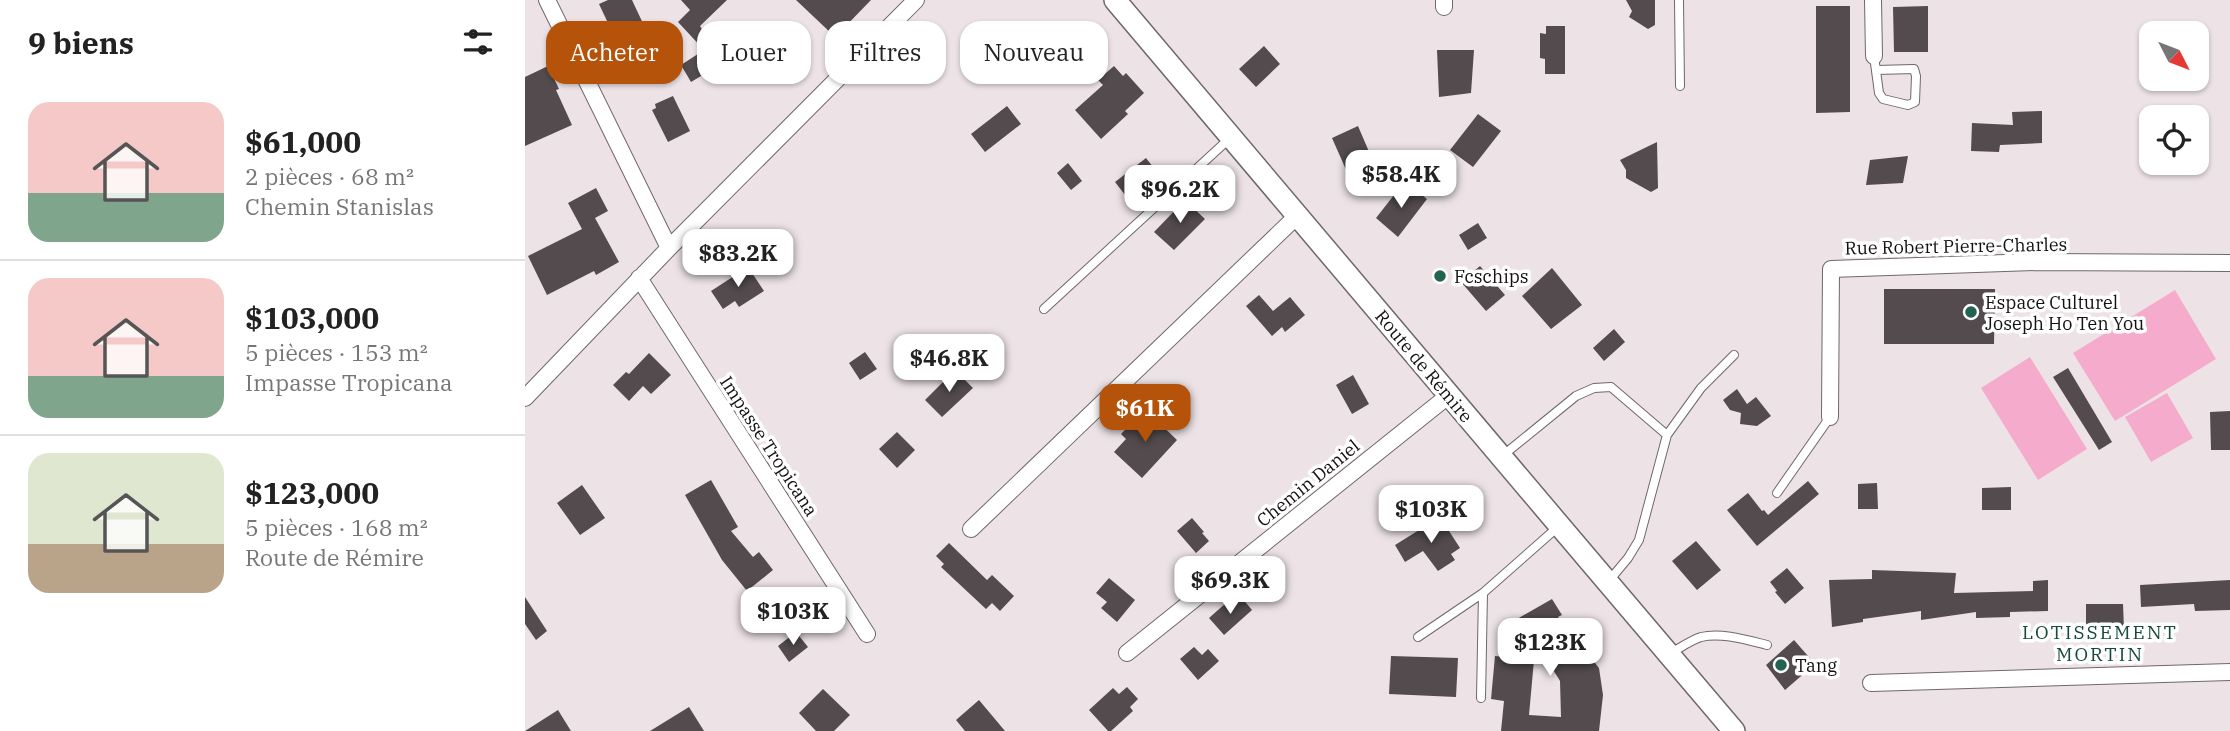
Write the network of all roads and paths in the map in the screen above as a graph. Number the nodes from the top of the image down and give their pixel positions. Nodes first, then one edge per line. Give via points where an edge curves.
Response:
1 (547, 0) edge
2 (916, 0) edge
3 (1115, 0) edge
4 (1679, 0) edge
5 (1873, 0) edge
6 (1875, 63) junction
7 (1680, 86) dead end
8 (1231, 136) junction
9 (1298, 215) junction
10 (669, 248) junction
11 (2230, 263) edge
12 (639, 278) junction
13 (1044, 309) dead end
14 (1734, 355) dead end
15 (1448, 396) junction
16 (525, 398) edge
17 (1830, 417) joint
18 (1667, 435) junction
19 (1501, 458) junction
20 (1777, 493) dead end
21 (1559, 526) junction
22 (971, 529) dead end
23 (1608, 582) junction
24 (1483, 593) junction
25 (867, 634) dead end
26 (1418, 637) dead end
27 (1767, 645) dead end
28 (1127, 653) dead end
29 (1669, 654) junction
30 (2230, 672) edge
31 (1871, 683) dead end
32 (1481, 698) dead end
33 (1734, 731) edge

1 - 10 street
2 - 10 street
3 - 8 main road, Route de Rémire
4 - 7 lane
5 - 6 street
6 - 6 lane via 1883,99 1915,103 1914,69
8 - 9 main road, Route de Rémire
8 - 13 lane
9 - 15 main road, Route de Rémire
9 - 22 street
10 - 12 street
11 - 17 street, Rue Robert Pierre-Charles via 2037,262 1831,269
12 - 16 street
12 - 25 street, Impasse Tropicana
14 - 18 lane via 1701,388
15 - 19 main road, Route de Rémire
15 - 28 street, Chemin Daniel
17 - 20 lane
18 - 19 lane via 1611,387 1594,388 1576,396
18 - 23 lane via 1640,540
19 - 21 main road, Route de Rémire
21 - 23 main road, Route de Rémire
21 - 24 lane
23 - 29 main road, Route de Rémire
24 - 26 lane
24 - 32 lane
27 - 29 lane via 1699,637
29 - 33 main road, Route de Rémire
30 - 31 street

